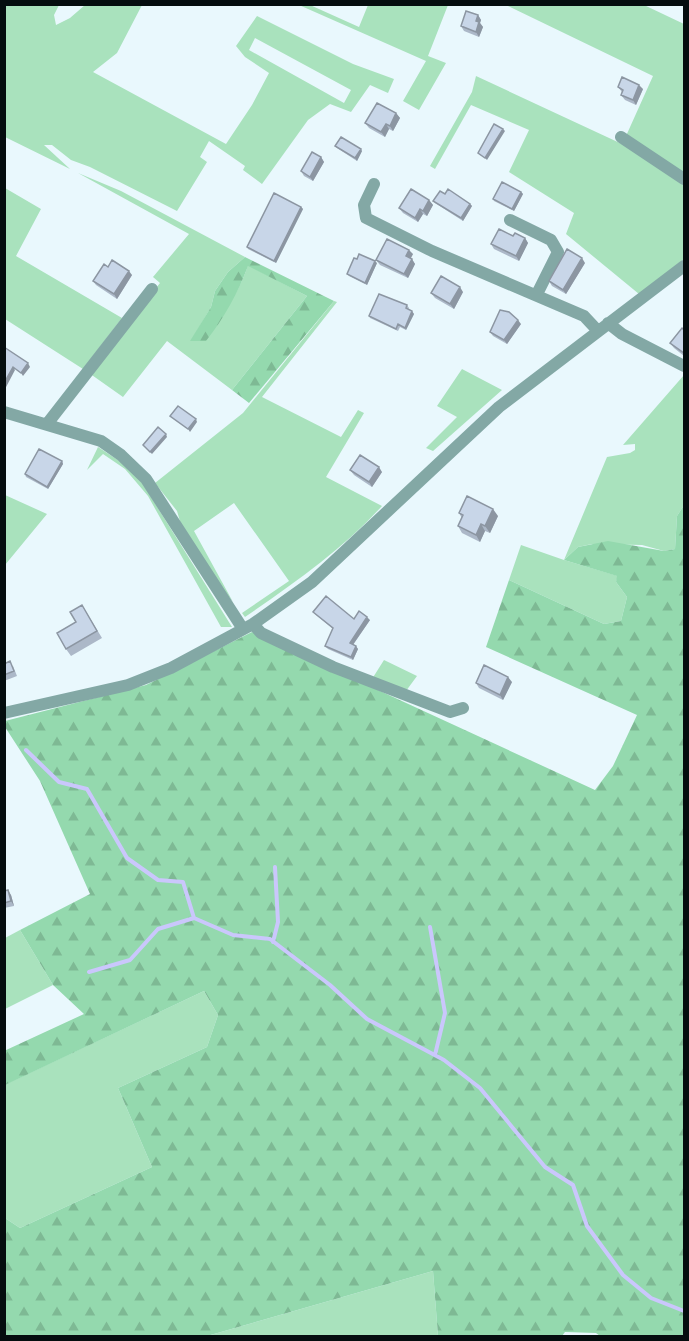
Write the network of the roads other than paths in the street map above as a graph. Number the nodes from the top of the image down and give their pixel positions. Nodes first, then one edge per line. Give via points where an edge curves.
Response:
1 (621, 137) dead end
2 (684, 178) edge
3 (374, 184) dead end
4 (510, 220) dead end
5 (684, 266) edge
6 (152, 289) dead end
7 (537, 294) junction
8 (603, 327) junction
9 (684, 366) edge
10 (4, 412) edge
11 (47, 424) junction
12 (248, 626) junction
13 (463, 708) dead end
14 (5, 711) edge

1 - 2 street
3 - 7 street via 364,205 366,219
4 - 7 street via 551,240 558,252
5 - 8 street
6 - 11 street
7 - 8 street
8 - 9 street
8 - 12 street via 499,407 312,582
10 - 11 street
11 - 12 street via 101,441 146,479
12 - 13 street via 333,667 450,712
12 - 14 street via 171,668 128,685

